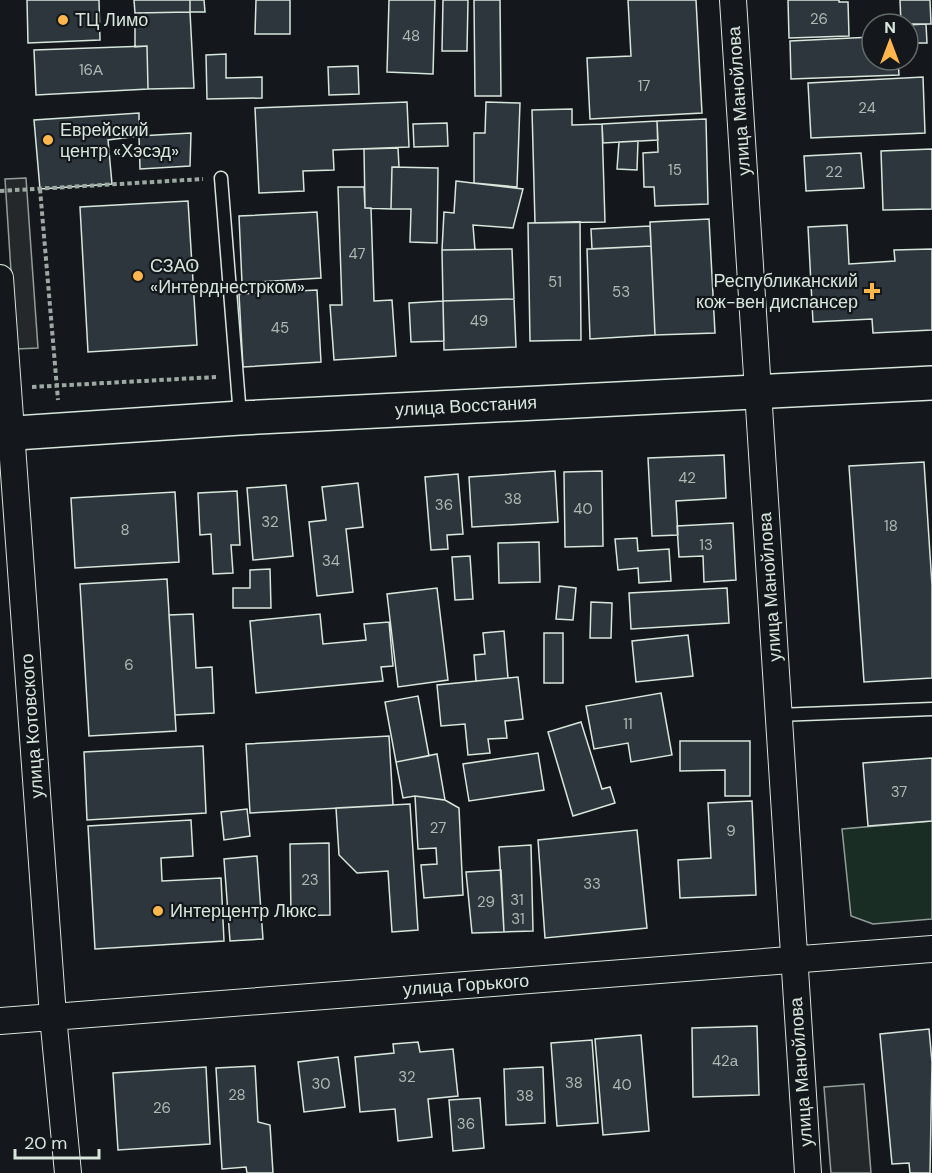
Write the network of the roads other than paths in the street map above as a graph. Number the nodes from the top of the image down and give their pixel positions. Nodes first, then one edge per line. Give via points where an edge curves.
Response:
1 (733, 0) edge
2 (220, 178) road end
3 (0, 278) edge
4 (932, 383) edge
5 (758, 392) junction
6 (240, 418) junction
7 (5, 434) edge
8 (932, 709) edge
9 (778, 715) junction
10 (932, 949) edge
11 (794, 961) junction
12 (53, 1016) junction
13 (0, 1021) edge
14 (68, 1173) edge
15 (808, 1173) edge

1 - 5 street, улица Манойлова
2 - 6 lane
3 - 7 street, улица Котовского via 8,389
4 - 5 street, улица Восстания
5 - 6 street, улица Восстания
5 - 9 street, улица Манойлова
6 - 7 street, улица Восстания
7 - 12 street, улица Котовского
8 - 9 lane
9 - 11 street, улица Манойлова
10 - 11 street, улица Горького
11 - 12 street, улица Горького
11 - 15 street, улица Манойлова
12 - 13 street, улица Горького
12 - 14 street, улица Котовского

